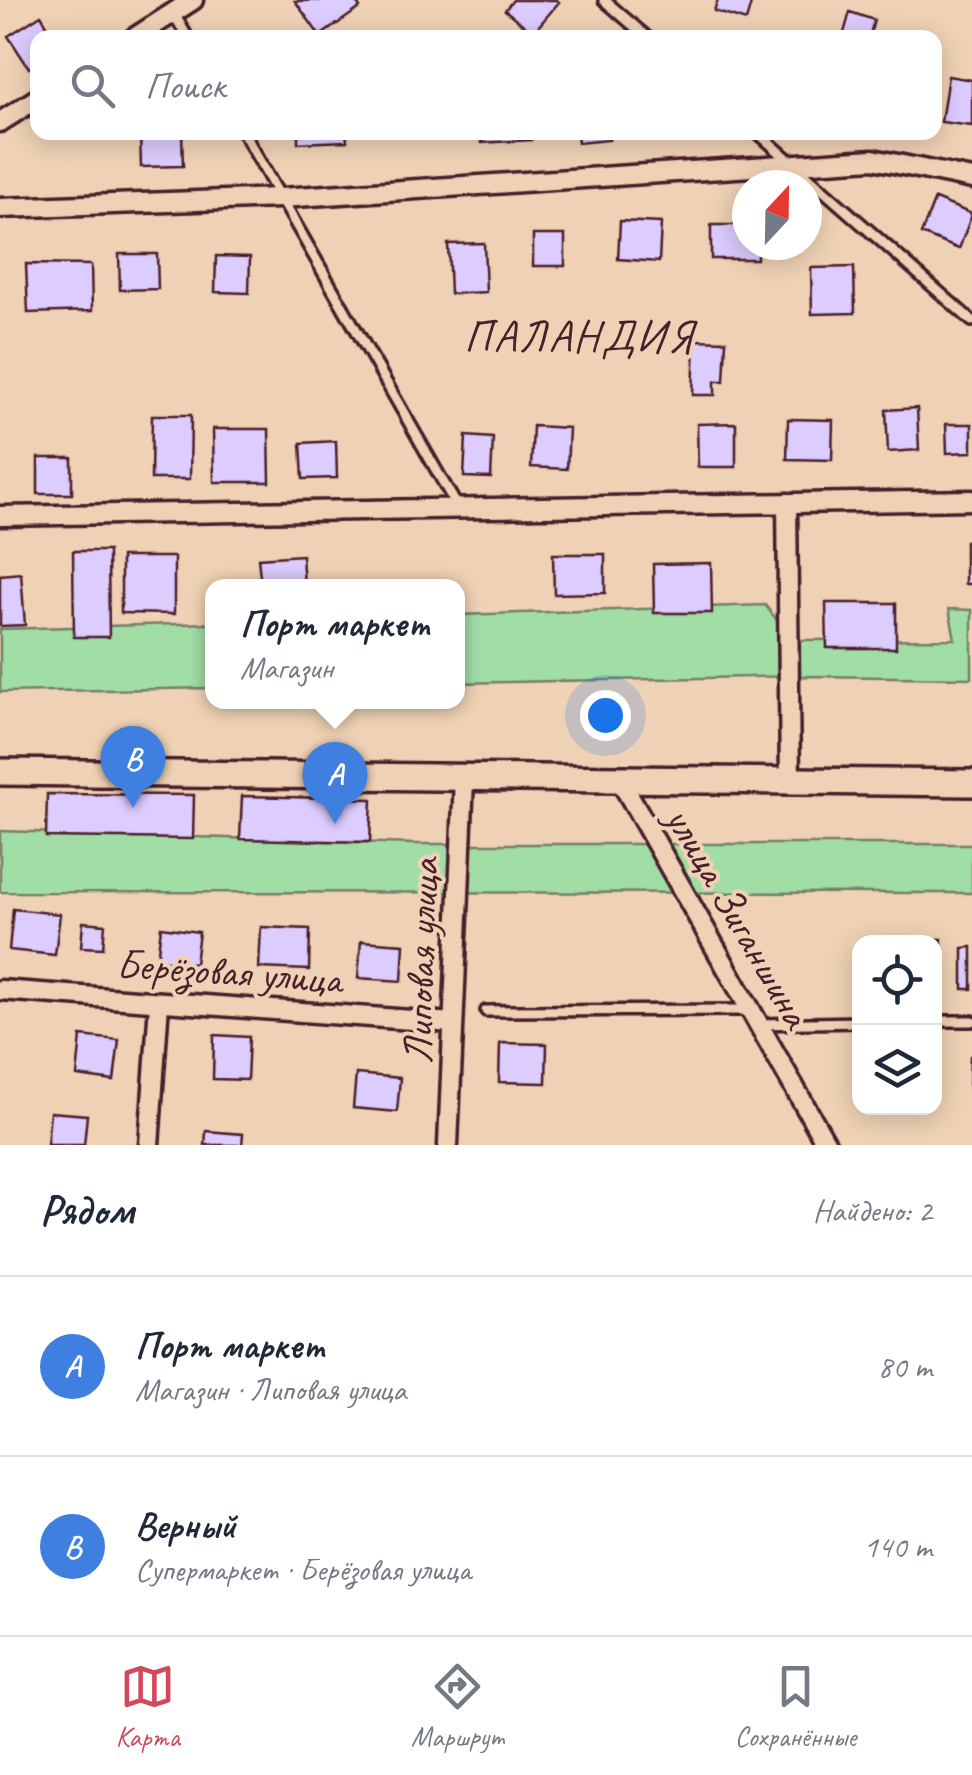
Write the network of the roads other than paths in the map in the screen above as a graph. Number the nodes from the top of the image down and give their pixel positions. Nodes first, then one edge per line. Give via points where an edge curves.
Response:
1 (193, 0) edge
2 (604, 0) edge
3 (173, 12) junction
4 (146, 30) edge
5 (183, 30) edge
6 (639, 30) edge
7 (30, 103) edge
8 (0, 122) edge
9 (248, 140) edge
10 (766, 140) edge
11 (793, 164) junction
12 (972, 179) edge
13 (281, 198) junction
14 (0, 208) edge
15 (972, 321) edge
16 (972, 500) edge
17 (787, 503) junction
18 (458, 508) junction
19 (0, 516) edge
20 (0, 772) edge
21 (618, 776) junction
22 (464, 779) junction
23 (790, 782) junction
24 (972, 784) edge
25 (0, 990) edge
26 (159, 1003) junction
27 (486, 1010) dead end
28 (754, 1017) junction
29 (942, 1021) edge
30 (972, 1021) edge
31 (852, 1022) edge
32 (454, 1023) junction
33 (149, 1145) edge
34 (448, 1145) edge
35 (827, 1145) edge

1 - 3 street
2 - 6 lane
3 - 4 street
3 - 5 lane
7 - 8 street
9 - 13 lane
10 - 11 lane
11 - 12 street via 873,159
11 - 13 street
11 - 15 lane
13 - 14 street
13 - 18 lane
16 - 17 street
17 - 18 street
17 - 23 street
18 - 19 street
20 - 22 street
21 - 22 street
21 - 23 street
21 - 28 street, улица Зиганшина
22 - 32 street, Липовая улица
23 - 24 street
25 - 26 street, Берёзовая улица
26 - 32 street, Берёзовая улица
26 - 33 street
27 - 28 lane
28 - 31 lane
28 - 35 street, улица Зиганшина
29 - 30 lane
32 - 34 street, Липовая улица

